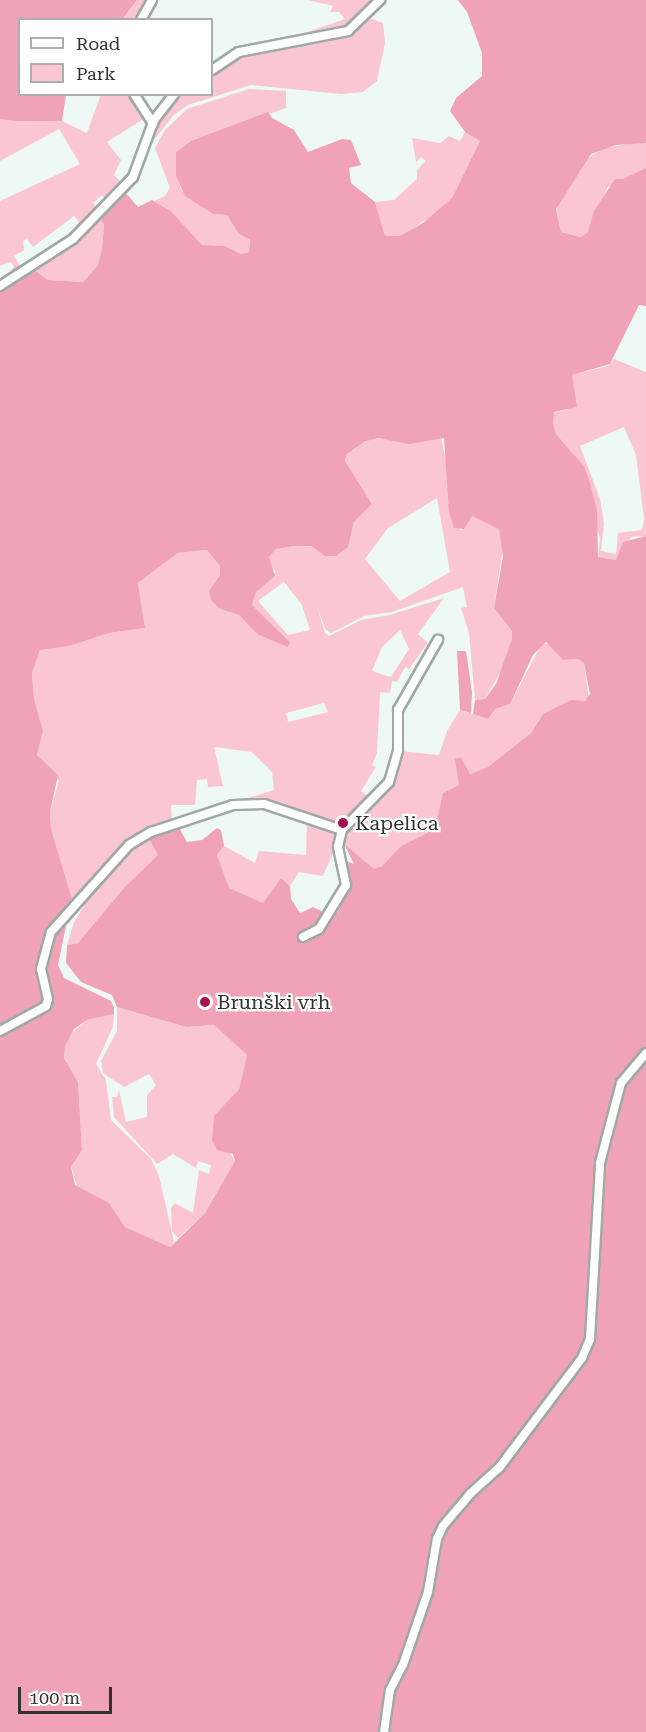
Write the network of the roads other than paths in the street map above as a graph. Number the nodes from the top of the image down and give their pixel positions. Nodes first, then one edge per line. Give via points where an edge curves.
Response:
1 (152, 0) edge
2 (380, 0) edge
3 (142, 18) edge
4 (213, 69) edge
5 (135, 96) edge
6 (173, 96) edge
7 (153, 123) junction
8 (0, 286) edge
9 (438, 640) dead end
10 (342, 830) junction
11 (303, 937) dead end
12 (0, 1031) edge
13 (646, 1053) edge
14 (384, 1732) edge

1 - 3 street
2 - 4 street via 348,31 239,52
5 - 7 street
6 - 7 street
7 - 8 street via 133,177 50,257
9 - 10 street via 398,711 398,750 389,782
10 - 11 street via 338,847 346,885 319,929
10 - 12 street via 264,804 233,805 152,832 129,845 51,932 41,969 46,1006
13 - 14 street via 621,1083 600,1163 590,1339 582,1359 499,1468 443,1526 428,1592 403,1665 390,1690

